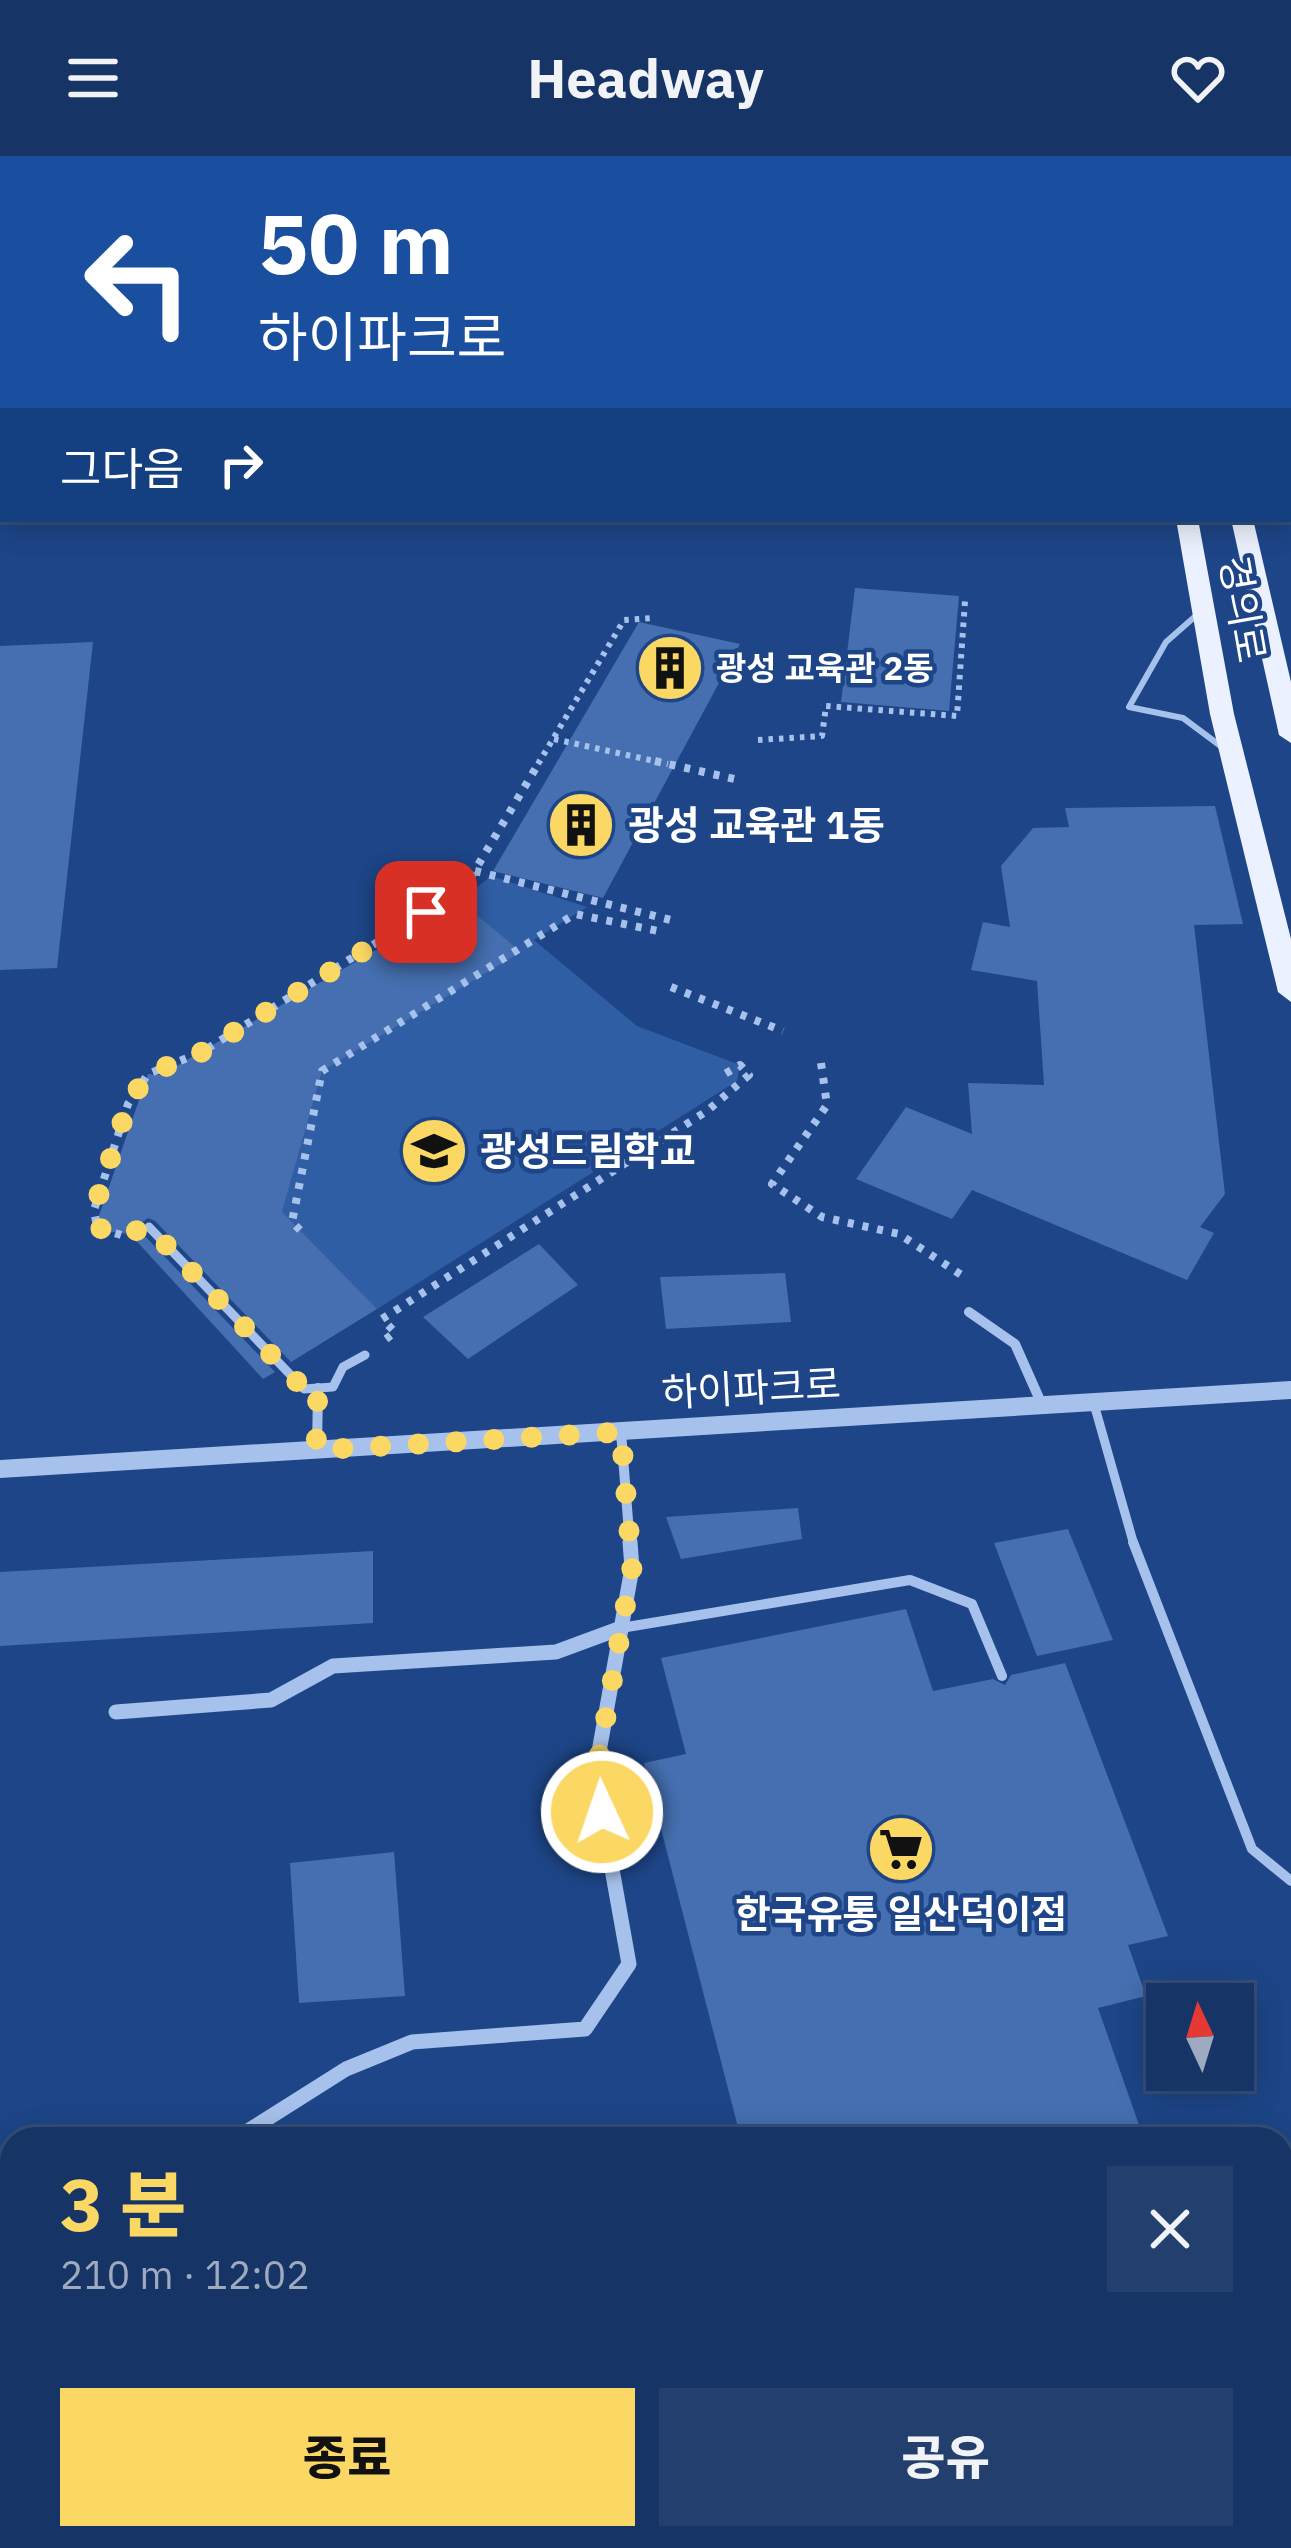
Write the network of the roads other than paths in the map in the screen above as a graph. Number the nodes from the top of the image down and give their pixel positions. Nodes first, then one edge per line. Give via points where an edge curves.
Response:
1 (1188, 522) edge
2 (1243, 522) edge
3 (1205, 608) junction
4 (1291, 735) edge
5 (1231, 753) junction
6 (1291, 992) edge
7 (149, 1227) road end
8 (969, 1312) dead end
9 (365, 1354) road end
10 (318, 1388) junction
11 (1291, 1390) edge
12 (1093, 1402) junction
13 (1043, 1407) junction
14 (621, 1432) junction
15 (316, 1450) junction
16 (0, 1468) edge
17 (620, 1628) junction
18 (1002, 1676) dead end
19 (116, 1712) dead end
20 (1291, 1881) edge
21 (254, 2127) edge

1 - 3 main road, 경의로
2 - 4 main road
3 - 5 main road, 경의로
3 - 5 lane via 1166,642 1129,707 1183,718
5 - 6 main road, 경의로
7 - 10 lane via 304,1389
8 - 13 street via 1015,1344
9 - 10 lane via 343,1367 333,1387
10 - 15 street
11 - 12 street, 하이파크로
12 - 13 street, 하이파크로
12 - 20 lane via 1125,1522 1252,1849
13 - 14 street, 하이파크로
14 - 15 street, 하이파크로
14 - 17 street via 632,1568
15 - 16 street, 하이파크로
17 - 18 lane via 910,1580 972,1604
17 - 19 street via 556,1652 333,1666 272,1700
17 - 21 street via 596,1774 629,1964 585,2029 412,2042 346,2069

